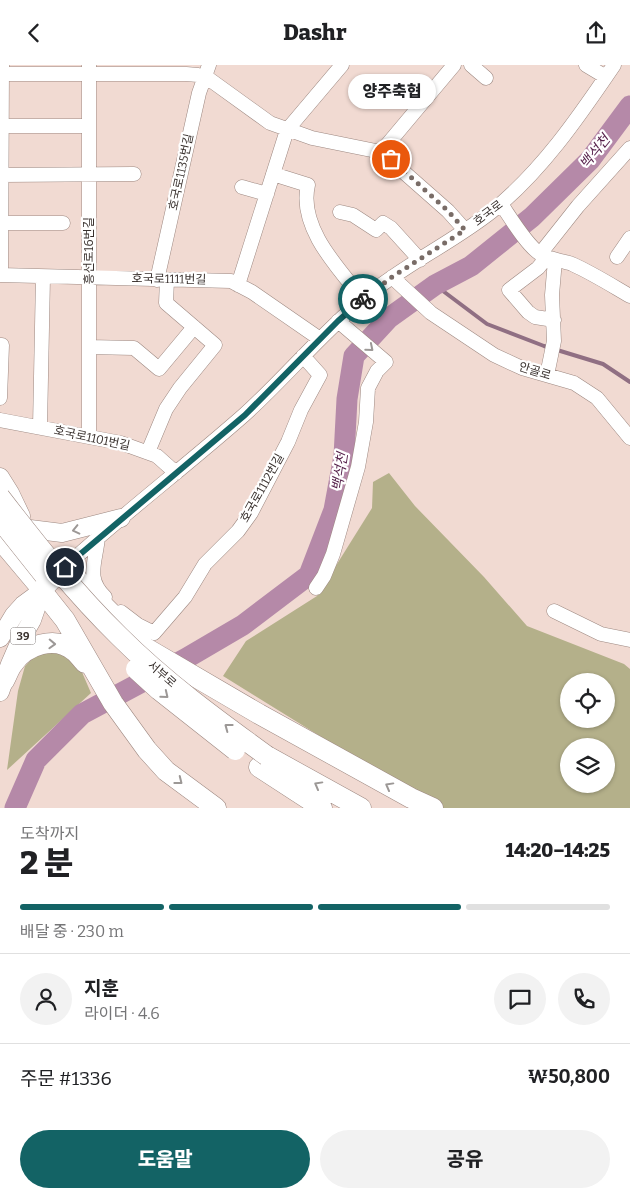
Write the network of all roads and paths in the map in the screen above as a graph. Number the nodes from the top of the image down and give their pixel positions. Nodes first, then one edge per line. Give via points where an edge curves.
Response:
1 (342, 65) edge
2 (454, 65) edge
3 (471, 65) edge
4 (586, 65) edge
5 (614, 65) edge
6 (89, 69) edge
7 (2, 71) edge
8 (207, 71) edge
9 (606, 77) junction
10 (486, 78) dead end
11 (89, 125) junction
12 (2, 126) junction
13 (287, 130) junction
14 (630, 148) edge
15 (381, 152) junction
16 (134, 174) dead end
17 (273, 174) junction
18 (2, 175) junction
19 (90, 175) junction
20 (242, 187) dead end
21 (267, 194) junction
22 (501, 204) junction
23 (340, 212) dead end
24 (1, 223) junction
25 (63, 223) dead end
26 (465, 230) junction
27 (630, 238) edge
28 (544, 255) junction
29 (617, 257) dead end
30 (420, 260) junction
31 (1, 275) edge
32 (43, 277) junction
33 (392, 277) junction
34 (89, 278) junction
35 (162, 280) junction
36 (238, 285) junction
37 (630, 296) edge
38 (363, 299) junction
39 (554, 320) junction
40 (338, 321) junction
41 (194, 327) junction
42 (320, 339) junction
43 (0, 345) edge
44 (89, 347) junction
45 (303, 356) junction
46 (548, 375) junction
47 (0, 398) edge
48 (0, 419) edge
49 (40, 427) junction
50 (89, 437) junction
51 (630, 438) edge
52 (148, 452) junction
53 (176, 473) junction
54 (0, 477) edge
55 (0, 493) edge
56 (0, 497) edge
57 (121, 518) junction
58 (17, 521) edge
59 (98, 537) junction
60 (0, 541) edge
61 (70, 562) junction
62 (316, 589) dead end
63 (42, 591) junction
64 (554, 611) dead end
65 (0, 638) edge
66 (630, 639) edge
67 (150, 641) junction
68 (97, 677) junction
69 (2, 687) edge
70 (263, 762) junction
71 (216, 808) edge
72 (322, 808) edge
73 (361, 808) edge
74 (433, 808) edge

1 - 13 street
2 - 15 street
3 - 10 street
4 - 9 street
5 - 9 street, 호국로
6 - 7 street
6 - 8 street via 186,74
6 - 11 street, 흥선로16번길
7 - 12 street
8 - 13 street via 270,123
8 - 35 street, 호국로1135번길 via 199,93
9 - 22 street, 호국로 via 544,161
11 - 12 street
11 - 19 street, 흥선로16번길
12 - 18 street
13 - 15 street
13 - 17 street
14 - 28 street via 578,206
15 - 26 street
16 - 19 street
17 - 21 street
17 - 38 street via 308,185 305,197 309,219 331,259
18 - 19 street
18 - 24 street
19 - 34 street, 흥선로16번길
20 - 21 street
21 - 36 street
22 - 26 street, 호국로
22 - 28 street
23 - 30 street via 353,215 376,230 383,223
24 - 25 street
24 - 31 street
26 - 30 street, 호국로
27 - 29 street
28 - 37 street via 570,263
28 - 39 street
28 - 39 street via 538,267 509,290 534,317
30 - 33 street, 호국로
31 - 32 street, 호국로1111번길
32 - 34 street, 호국로1111번길
32 - 49 street
33 - 38 street, 호국로
33 - 46 street, 안골로 via 431,313 494,355
34 - 35 street, 호국로1111번길
34 - 44 street, 흥선로16번길
35 - 36 street, 호국로1111번길 via 219,280
35 - 41 street, 호국로1135번길 via 166,303
36 - 42 street, 호국로1111번길
38 - 40 street, 호국로
39 - 46 street
40 - 42 street, 호국로
40 -> 62 street via 386,362 368,388 358,467 333,555
41 - 44 street via 159,369 134,349
41 - 52 street via 215,345 166,409
42 - 45 street, 호국로
43 - 47 street
44 - 50 street, 흥선로16번길
45 - 53 street, 호국로 via 245,415
45 - 67 street, 호국로1112번길 via 320,375 300,410 260,497 238,531 204,564 185,597
46 - 51 street, 안골로 via 574,383 597,398
48 - 49 street, 호국로1101번길
49 - 50 street, 호국로1101번길
50 - 52 street, 호국로1101번길
52 - 53 street, 호국로1101번길
53 - 57 street, 호국로
54 - 58 main road via 10,493
55 - 58 main road
70 -> 56 highway, 서부로, bridge via 120,637 57,569
57 -> 58 main road via 62,533
57 - 59 street, 호국로
58 - 61 main road
58 -> 70 highway, 서부로, bridge via 47,579 75,611 159,690 214,734
59 - 61 street, 호국로
59 - 67 street via 93,578 98,590 138,625
60 - 63 main road
61 - 63 main road, 호국로 / 39
61 - 67 highway via 94,594
63 - 65 main road, 호국로 / 39 via 14,615
63 - 68 highway via 65,620
63 - 69 main road, 호국로 / 39
64 - 66 street via 601,634
74 -> 67 highway via 219,691
69 -> 68 highway via 12,664 29,648 45,643 61,644 74,651
68 -> 71 highway via 147,750 166,771
70 - 72 highway, 서부로
73 -> 70 highway, 서부로

